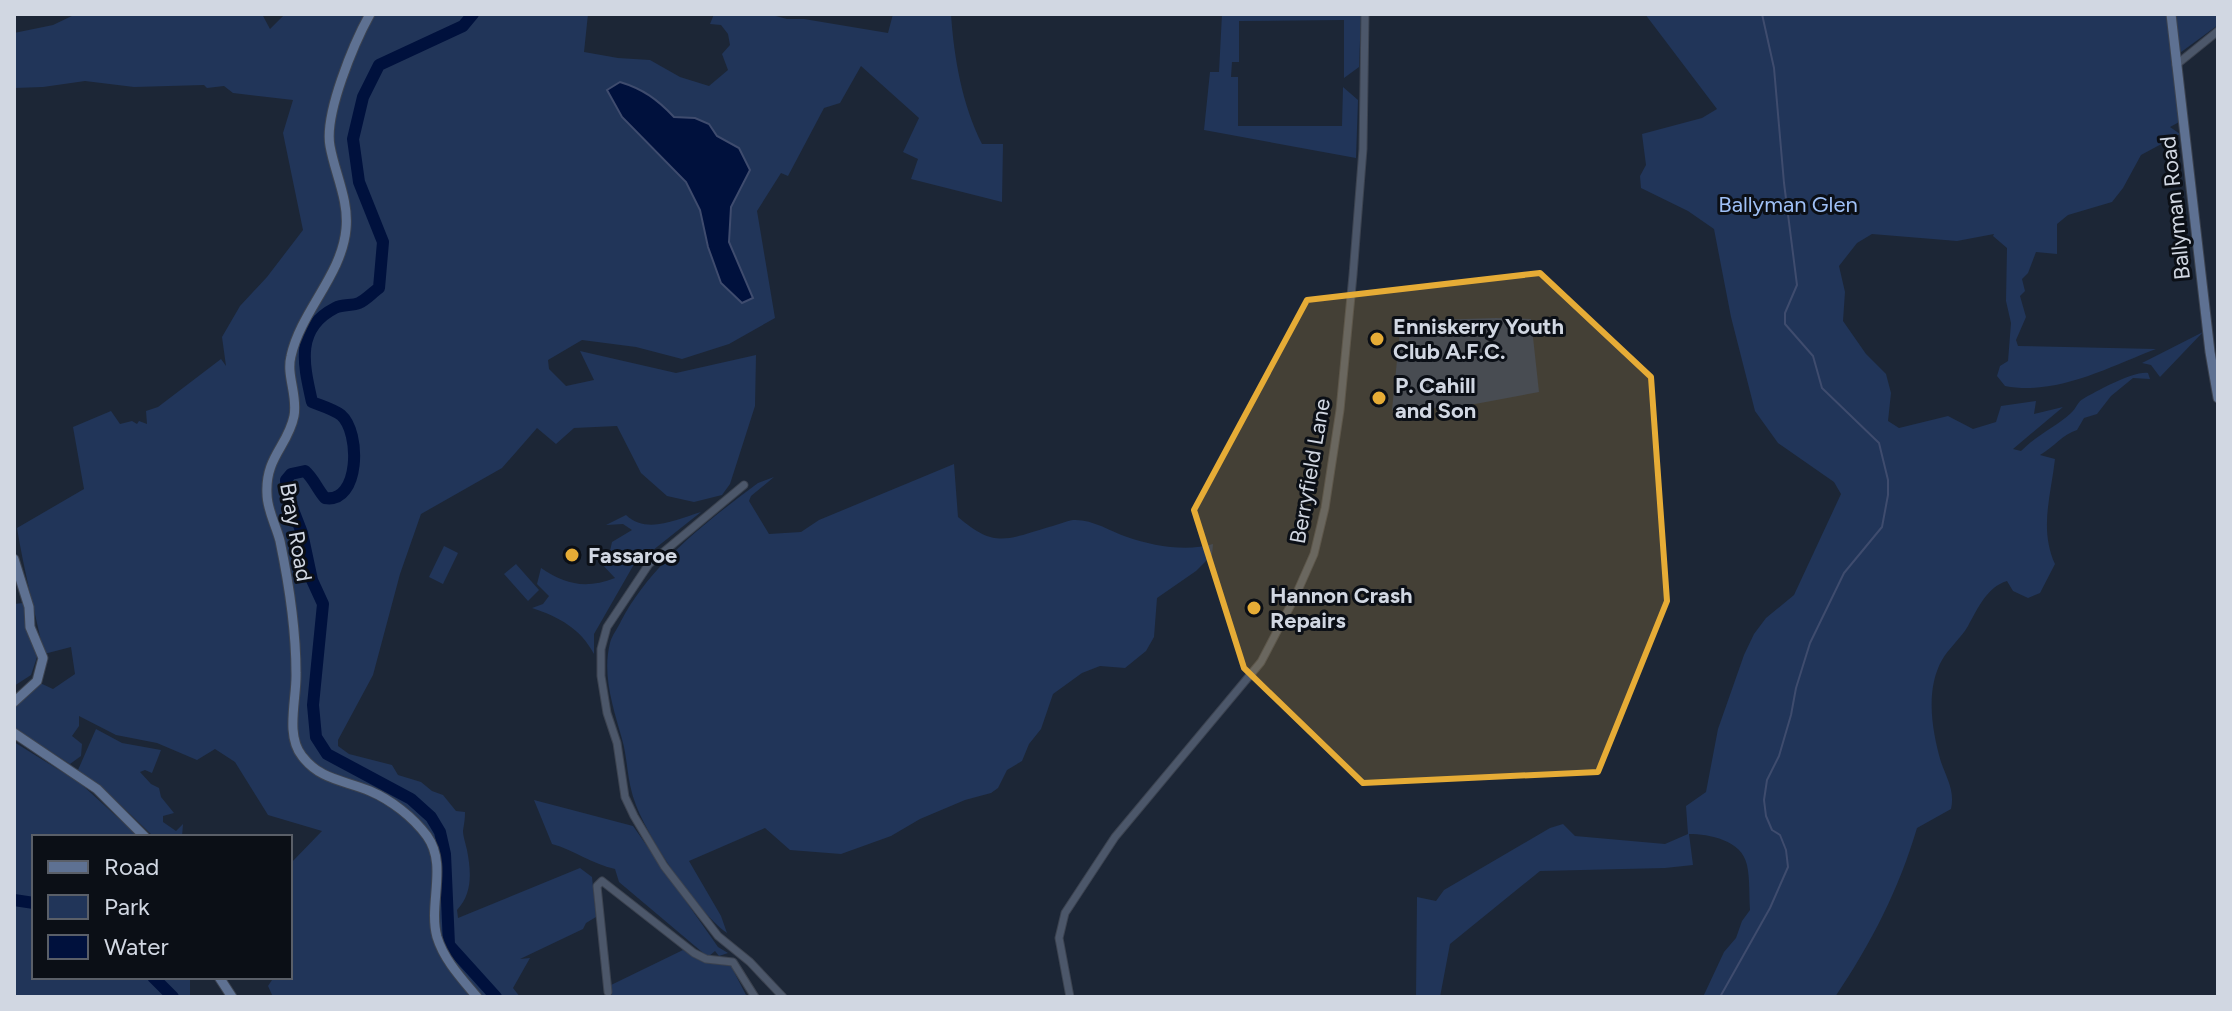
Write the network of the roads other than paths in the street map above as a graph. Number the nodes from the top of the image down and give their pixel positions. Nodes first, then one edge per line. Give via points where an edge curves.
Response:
1 (370, 14) edge
2 (1365, 14) edge
3 (2171, 14) edge
4 (2218, 31) edge
5 (2176, 65) junction
6 (2218, 398) edge
7 (744, 485) dead end
8 (14, 559) edge
9 (14, 702) edge
10 (14, 733) edge
11 (143, 835) edge
12 (220, 979) edge
13 (608, 992) dead end
14 (232, 997) edge
15 (477, 997) edge
16 (755, 997) edge
17 (783, 997) edge
18 (1070, 997) edge

1 - 15 main road, Bray Road via 349,59 329,135 346,229 337,260 290,356 294,416 271,462 266,497 279,535 291,608 295,742 300,754 325,777 385,800 428,837 435,852 437,934 456,973
2 - 18 street, Berryfield Lane via 1363,149 1352,291 1333,461 1314,554 1261,662 1115,837 1065,913 1059,938
3 - 5 main road, Ballyman Road
4 - 5 street
5 - 6 main road, Ballyman Road
7 - 17 street via 649,564 607,627 601,676 625,797 634,816 664,866 718,936
8 - 9 main road via 43,658 37,681
10 - 11 main road via 97,789
12 - 14 main road
13 - 16 street via 597,886 602,881 694,953 733,962

